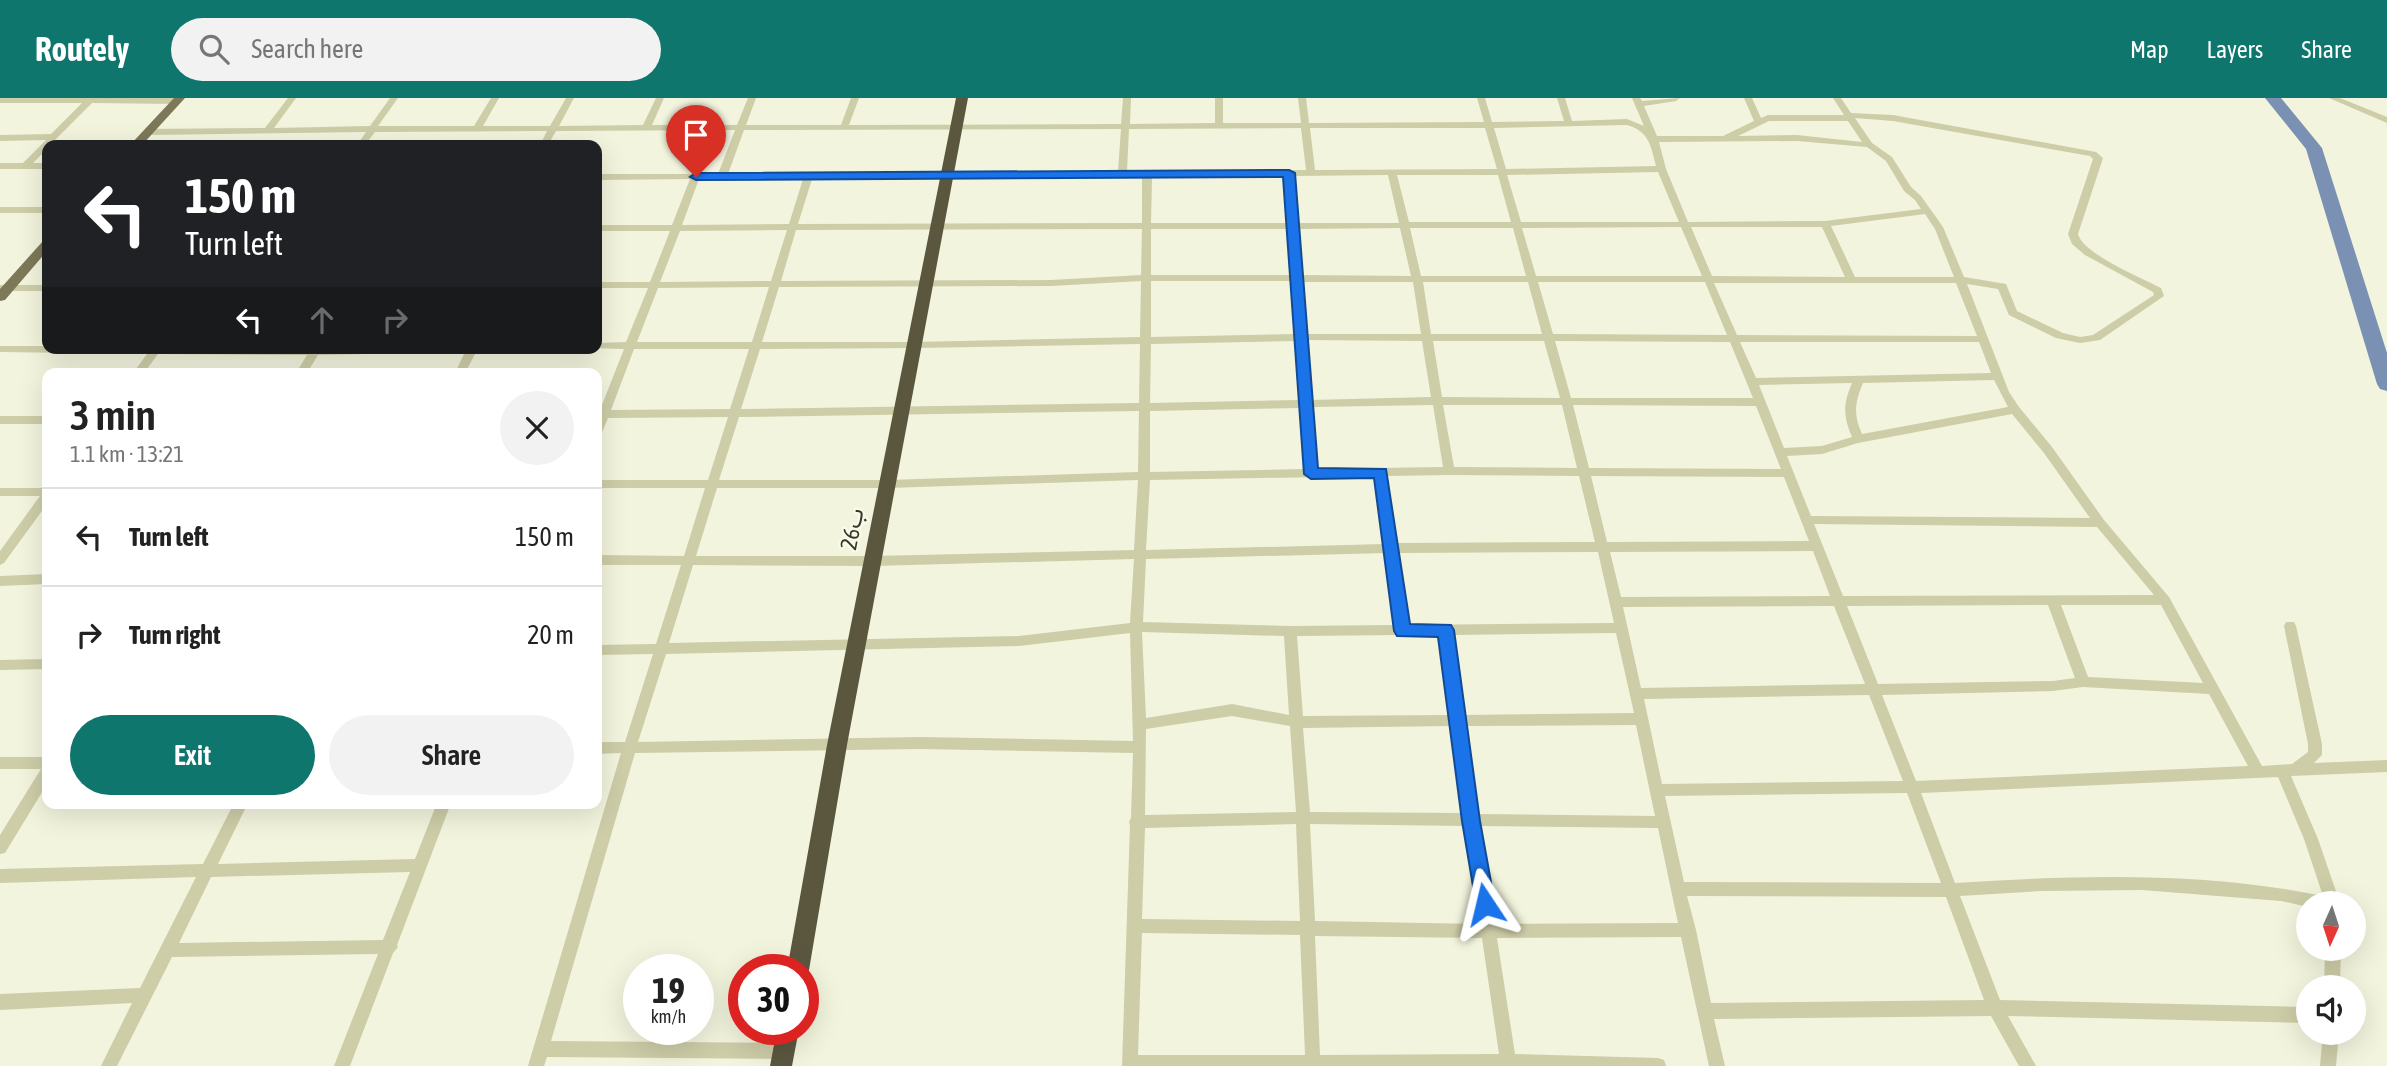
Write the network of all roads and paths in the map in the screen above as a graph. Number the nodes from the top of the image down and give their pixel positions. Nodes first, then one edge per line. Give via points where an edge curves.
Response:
1 (40, 98) edge
2 (292, 98) edge
3 (394, 98) edge
4 (495, 98) edge
5 (570, 98) edge
6 (660, 98) edge
7 (752, 98) edge
8 (855, 98) edge
9 (962, 98) edge
10 (1127, 98) edge
11 (1219, 98) edge
12 (1302, 98) edge
13 (1481, 98) edge
14 (1561, 98) edge
15 (1676, 98) edge
16 (1748, 98) edge
17 (1837, 98) edge
18 (2333, 98) edge
19 (91, 99) edge
20 (179, 99) edge
21 (0, 100) edge
22 (1637, 101) edge
23 (1849, 116) junction
24 (2387, 120) edge
25 (1759, 121) junction
26 (1569, 124) junction
27 (1489, 125) junction
28 (1125, 126) junction
29 (1219, 126) junction
30 (1305, 126) junction
31 (844, 127) junction
32 (956, 127) junction
33 (741, 128) junction
34 (372, 129) junction
35 (477, 129) junction
36 (553, 129) junction
37 (646, 129) junction
38 (268, 130) junction
39 (148, 132) junction
40 (54, 137) junction
41 (0, 138) edge
42 (1654, 139) junction
43 (51, 140) edge
44 (141, 140) edge
45 (364, 140) edge
46 (547, 140) edge
47 (1722, 140) junction
48 (1869, 145) junction
49 (42, 149) edge
50 (0, 166) edge
51 (25, 166) junction
52 (42, 166) edge
53 (1661, 169) junction
54 (1503, 172) junction
55 (1289, 173) junction
56 (1311, 173) junction
57 (1392, 173) junction
58 (1122, 174) junction
59 (1147, 174) junction
60 (722, 176) junction
61 (808, 176) junction
62 (947, 176) junction
63 (602, 177) edge
64 (696, 177) junction
65 (0, 210) edge
66 (42, 211) edge
67 (1927, 211) junction
68 (1686, 224) junction
69 (1825, 224) junction
70 (1293, 225) junction
71 (1403, 225) junction
72 (1517, 225) junction
73 (1147, 226) junction
74 (675, 228) junction
75 (793, 228) junction
76 (602, 229) edge
77 (937, 229) junction
78 (42, 249) edge
79 (1145, 278) junction
80 (1296, 278) junction
81 (1417, 278) junction
82 (1532, 279) junction
83 (1709, 280) junction
84 (1962, 280) junction
85 (1852, 281) junction
86 (926, 282) junction
87 (776, 283) junction
88 (652, 284) junction
89 (602, 285) edge
90 (42, 288) edge
91 (3, 291) edge
92 (1301, 337) junction
93 (1426, 337) junction
94 (1547, 337) junction
95 (1734, 337) junction
96 (1984, 339) junction
97 (1146, 340) junction
98 (632, 345) junction
99 (756, 345) junction
100 (914, 345) junction
101 (602, 346) edge
102 (0, 349) edge
103 (42, 349) edge
104 (153, 354) edge
105 (142, 368) edge
106 (1998, 376) junction
107 (1859, 380) junction
108 (1752, 382) junction
109 (1438, 401) junction
110 (1760, 402) junction
111 (1307, 403) junction
112 (1567, 403) junction
113 (1145, 406) junction
114 (602, 410) edge
115 (2015, 410) junction
116 (735, 411) junction
117 (901, 412) junction
118 (602, 414) edge
119 (0, 420) edge
120 (42, 420) edge
121 (1858, 439) junction
122 (1779, 452) junction
123 (1449, 471) junction
124 (1584, 472) junction
125 (1381, 473) junction
126 (1786, 473) junction
127 (1311, 474) junction
128 (1144, 476) junction
129 (712, 483) junction
130 (602, 484) edge
131 (888, 484) junction
132 (0, 492) edge
133 (42, 494) edge
134 (42, 501) edge
135 (1805, 520) junction
136 (2101, 523) junction
137 (1815, 546) junction
138 (1602, 547) junction
139 (1392, 548) junction
140 (1141, 553) junction
141 (0, 560) edge
142 (602, 560) edge
143 (689, 561) junction
144 (873, 561) junction
145 (42, 579) edge
146 (0, 581) edge
147 (1837, 600) junction
148 (2165, 600) junction
149 (2053, 601) junction
150 (1616, 602) junction
151 (2290, 626) dead end
152 (1136, 627) junction
153 (1622, 628) junction
154 (1446, 630) junction
155 (1290, 631) junction
156 (1403, 631) junction
157 (857, 645) junction
158 (662, 649) junction
159 (602, 650) edge
160 (42, 664) edge
161 (0, 665) edge
162 (2083, 682) junction
163 (1872, 689) junction
164 (2214, 689) junction
165 (1636, 694) junction
166 (1457, 719) junction
167 (1640, 719) junction
168 (1297, 722) junction
169 (1139, 725) junction
170 (837, 745) junction
171 (630, 747) junction
172 (1140, 747) junction
173 (602, 748) edge
174 (0, 763) edge
175 (42, 763) edge
176 (2387, 766) edge
177 (2289, 769) junction
178 (2258, 772) junction
179 (42, 780) edge
180 (1912, 787) junction
181 (1657, 790) junction
182 (238, 809) edge
183 (442, 809) edge
184 (1303, 818) junction
185 (1471, 821) junction
186 (1136, 822) junction
187 (1665, 822) junction
188 (0, 848) edge
189 (421, 865) junction
190 (206, 869) junction
191 (0, 876) edge
192 (1679, 889) junction
193 (1951, 890) junction
194 (2329, 891) edge
195 (2296, 897) edge
196 (1135, 926) junction
197 (1307, 928) junction
198 (1689, 930) junction
199 (1490, 931) junction
200 (390, 947) junction
201 (169, 950) junction
202 (801, 954) edge
203 (145, 995) junction
204 (0, 1002) edge
205 (1995, 1007) junction
206 (1707, 1011) junction
207 (2296, 1015) edge
208 (2330, 1045) edge
209 (541, 1049) junction
210 (784, 1049) edge
211 (1130, 1064) edge
212 (1313, 1064) edge
213 (1509, 1064) edge
214 (109, 1066) edge
215 (342, 1066) edge
216 (536, 1066) edge
217 (1658, 1066) edge
218 (1717, 1066) edge
219 (2028, 1066) edge
220 (2328, 1066) edge

1 - 19 street
1 - 21 street
2 - 38 street
3 - 34 street
4 - 35 street
5 - 36 street
6 - 37 street
7 - 33 street
8 - 31 street
9 - 32 highway, 26ب
10 - 28 street
11 - 29 street
12 - 30 street
13 - 27 street
14 - 26 street
15 - 22 street
16 - 25 street
17 - 23 street
18 - 24 street
19 - 20 street
19 - 40 street
20 - 39 main road
22 - 42 street
23 - 25 street
23 - 48 street
23 - 84 street via 1893,118 2093,154 2098,158 2073,234 2075,242 2157,290 2159,296 2096,338 2080,340 2060,336 2013,313 2002,286
25 - 47 street
26 - 27 street
26 - 42 street via 1627,122
27 - 30 street
27 - 54 street
28 - 29 street
28 - 32 street
28 - 58 street
29 - 30 street
30 - 56 street
31 - 32 street
31 - 33 street
32 - 62 highway, 26ب
33 - 37 street
33 - 60 street
34 - 35 street
34 - 38 street
34 - 45 street
35 - 36 street
36 - 37 street
36 - 46 street
38 - 39 street
39 - 44 main road
40 - 41 street
40 - 43 street
42 - 47 street
42 - 53 street
47 - 48 street via 1797,138
48 - 67 street via 1889,159
49 - 51 street
50 - 51 street
51 - 52 street
53 - 54 street
53 - 68 street
54 - 57 street
54 - 72 street
55 - 56 street
55 - 59 street
55 - 70 street
56 - 57 street
57 - 71 street
58 - 59 street
58 - 62 street
59 - 73 street
60 - 61 street
60 - 64 street
61 - 62 street
61 - 75 street
62 - 77 highway, 26ب
63 - 64 street
64 - 74 street
65 - 66 street
67 - 69 street
67 - 84 street
68 - 69 street
68 - 72 street
68 - 83 street
69 - 85 street
70 - 71 street
70 - 73 street
70 - 80 street
71 - 72 street
71 - 81 street
72 - 82 street
73 - 77 street
73 - 79 street
74 - 75 street
74 - 76 street
74 - 88 street
75 - 77 street
75 - 87 street
77 - 86 highway, 26ب
78 - 91 main road
79 - 80 street
79 - 86 street
79 - 97 street
80 - 81 street
80 - 92 street
81 - 82 street
81 - 93 street
82 - 83 street
82 - 94 street
83 - 85 street
83 - 95 street
84 - 85 street
84 - 96 street
86 - 87 street
86 - 100 highway, 26ب
87 - 88 street
87 - 99 street
88 - 89 street
88 - 98 street
90 - 91 street
92 - 93 street
92 - 97 street
92 - 111 street
93 - 94 street
93 - 109 street
94 - 95 street
94 - 112 street
95 - 96 street
95 - 108 street
96 - 106 street
97 - 100 street
97 - 113 street
98 - 99 street
98 - 101 street
98 - 114 street
99 - 100 street
99 - 116 street
100 - 117 highway, 26ب
102 - 103 street
104 - 105 street
106 - 107 street
106 - 115 street
107 - 108 street
107 - 121 street via 1847,408
108 - 110 street
109 - 111 street
109 - 112 street
109 - 123 street
110 - 112 street
110 - 122 street
111 - 113 street
111 - 127 street
112 - 124 street
113 - 117 street
113 - 128 street
115 - 121 street
115 - 136 street
116 - 117 street
116 - 118 street
116 - 129 street
117 - 131 highway, 26ب
119 - 120 street
121 - 122 street via 1822,450
122 - 126 street
123 - 124 street
123 - 125 street
124 - 126 street
124 - 138 street
125 - 127 street
125 - 139 street
126 - 135 street
127 - 128 street
128 - 131 street
128 - 140 street
129 - 130 street
129 - 131 street
129 - 143 street
131 - 144 highway, 26ب
132 - 133 street
134 - 141 street
135 - 136 street
135 - 137 street
136 - 148 street
137 - 138 street
137 - 147 street
138 - 139 street
138 - 150 street
139 - 140 street
139 - 156 street
140 - 144 street
140 - 152 street
142 - 143 street
143 - 144 street
143 - 158 street
144 - 157 highway, 26ب
145 - 146 street
147 - 149 street
147 - 150 street
147 - 163 street
148 - 149 street
148 - 164 street
149 - 162 street
150 - 153 street
151 - 177 street via 2315,755
152 - 155 street
152 - 157 street via 1018,641
152 - 169 street
153 - 154 street
153 - 165 street
154 - 156 street
154 - 166 street
155 - 156 street
155 - 168 street
157 - 158 street
157 - 170 highway, 26ب
158 - 159 street
158 - 171 street
160 - 161 street
162 - 163 street
162 - 164 street
163 - 165 street
163 - 180 street
164 - 178 street
165 - 167 street
166 - 167 street
166 - 168 street
166 - 185 street
167 - 181 street
168 - 169 street via 1232,710
168 - 184 street
169 - 172 street
170 - 171 street
170 - 172 street
170 - 202 highway, 26ب
171 - 173 street
171 - 209 street
172 - 186 street
174 - 175 street
176 - 177 street
177 - 178 street
177 - 194 street
178 - 180 street
179 - 188 street
180 - 181 street
180 - 193 street
181 - 187 street
182 - 190 street
183 - 189 street
184 - 185 street
184 - 186 street
184 - 197 street
185 - 187 street
185 - 199 street
186 - 196 street
187 - 192 street
189 - 190 street
189 - 200 street
190 - 191 street
190 - 201 street
192 - 193 street
192 - 198 street
193 - 195 street via 2143,883
193 - 205 street
196 - 197 street
196 - 211 street
197 - 199 street
197 - 212 street
198 - 199 street
198 - 206 street
199 - 213 street
200 - 201 street
200 - 215 street
201 - 203 street
203 - 204 street
203 - 214 street
205 - 206 street
205 - 207 street
205 - 219 street
206 - 218 street
208 - 220 street
209 - 210 street
209 - 216 street
211 - 212 street
212 - 213 street
213 - 217 street

